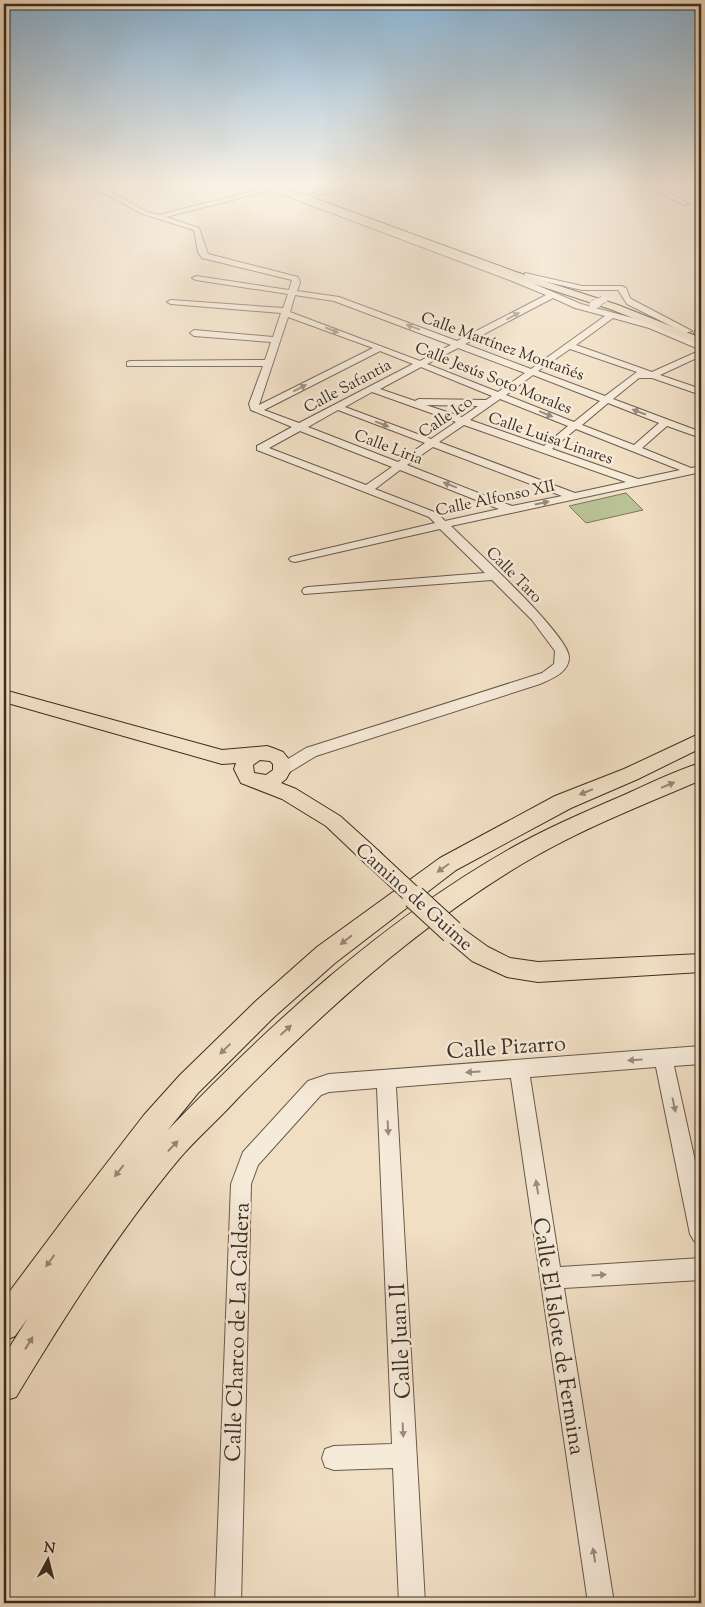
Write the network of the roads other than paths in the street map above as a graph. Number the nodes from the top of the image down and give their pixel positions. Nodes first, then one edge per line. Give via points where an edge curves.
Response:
1 (213, 258) edge
2 (463, 258) edge
3 (470, 258) edge
4 (482, 258) edge
5 (196, 278) dead end
6 (602, 288) junction
7 (292, 292) junction
8 (623, 294) junction
9 (553, 295) junction
10 (607, 297) junction
11 (171, 302) dead end
12 (591, 307) junction
13 (286, 312) junction
14 (612, 315) junction
15 (194, 333) dead end
16 (701, 334) edge
17 (276, 340) junction
18 (459, 344) junction
19 (571, 346) junction
20 (701, 347) edge
21 (380, 348) junction
22 (701, 354) edge
23 (268, 363) junction
24 (130, 364) dead end
25 (420, 364) junction
26 (533, 372) junction
27 (652, 375) junction
28 (372, 388) junction
29 (701, 392) edge
30 (500, 396) junction
31 (608, 399) junction
32 (407, 401) junction
33 (490, 403) junction
34 (336, 407) junction
35 (256, 410) junction
36 (464, 422) junction
37 (666, 422) junction
38 (575, 426) junction
39 (298, 427) junction
40 (701, 435) edge
41 (432, 443) junction
42 (262, 448) joint
43 (635, 449) junction
44 (545, 450) junction
45 (399, 466) junction
46 (701, 468) edge
47 (690, 471) junction
48 (636, 482) junction
49 (367, 489) junction
50 (576, 497) junction
51 (512, 510) junction
52 (443, 524) junction
53 (295, 559) dead end
54 (493, 576) junction
55 (308, 591) dead end
56 (4, 696) edge
57 (701, 740) edge
58 (311, 752) junction
59 (262, 755) junction
60 (222, 757) junction
61 (282, 770) junction
62 (244, 773) junction
63 (696, 773) edge
64 (261, 782) junction
65 (638, 784) junction
66 (289, 794) junction
67 (701, 962) edge
68 (701, 1055) edge
69 (663, 1058) junction
70 (519, 1069) junction
71 (386, 1079) junction
72 (315, 1088) joint
73 (701, 1234) edge
74 (701, 1269) edge
75 (551, 1278) junction
76 (4, 1325) edge
77 (4, 1385) edge
78 (405, 1456) junction
79 (334, 1458) dead end
80 (228, 1603) edge
81 (412, 1603) edge
82 (601, 1603) edge

1 - 7 street via 295,279
2 - 9 street
3 - 16 main road via 632,314
4 - 6 street via 553,282
5 - 7 street, Calle Martínez Montañés
6 - 8 street via 619,288 625,292
6 - 10 street
7 - 13 street
18 -> 7 street, Calle Martínez Montañés via 336,299
8 - 10 street
8 - 16 street via 630,302
9 - 12 street
18 -> 9 street, Calle Safantia
10 - 12 street, bridge
11 - 13 street, Calle Jesús Soto Morales
12 - 14 street
13 - 17 street
13 -> 21 street, Calle Jesús Soto Morales
14 - 19 street, Calle Ico
14 - 20 street
15 - 17 street
17 - 23 street
18 - 25 street, Calle Safantia
18 - 26 street, Calle Martínez Montañés
19 - 26 street, Calle Ico
19 - 27 street
21 - 25 street, Calle Jesús Soto Morales
35 -> 21 street
22 - 27 street
23 - 24 street
23 - 35 street via 254,404
25 - 28 street, Calle Safantia
25 - 30 street, Calle Jesús Soto Morales
26 - 30 street, Calle Ico
26 - 31 street, Calle Martínez Montañés
27 - 29 street
27 - 31 street via 637,375
28 - 32 street, Calle Luisa Linares
28 - 34 street, Calle Safantia
30 - 33 street, Calle Ico
30 -> 38 street, Calle Jesús Soto Morales
37 -> 31 street, Calle Martínez Montañés
31 - 38 street
32 - 33 street
32 - 36 street, Calle Luisa Linares
33 - 36 street, Calle Ico
34 - 39 street, Calle Safantia
34 -> 41 street
35 - 39 street, Calle Liria
36 - 41 street, Calle Ico
36 - 44 street, Calle Luisa Linares
37 - 40 street, Calle Martínez Montañés
37 - 43 street
38 - 43 street, Calle Jesús Soto Morales
38 - 44 street
39 - 42 street, Calle Safantia
39 - 45 street, Calle Liria
41 - 45 street, Calle Ico
41 - 50 street
42 - 49 street, Calle Taro
43 - 47 street, Calle Jesús Soto Morales
44 - 48 street, Calle Luisa Linares
45 - 49 street, Calle Ico
51 -> 45 street, Calle Liria
46 - 47 street, Calle Alfonso XII
47 - 48 street, Calle Alfonso XII
48 - 50 street, Calle Alfonso XII
49 - 52 street, Calle Taro via 433,515
51 -> 50 street, Calle Alfonso XII
51 - 52 street, Calle Alfonso XII
52 - 53 street, Calle Alfonso XII
52 - 54 street, Calle Taro
54 - 55 street
54 - 58 street, Calle Taro via 536,617 561,650 563,656 555,672
56 - 60 main road
57 - 65 highway via 667,756
58 - 59 street
58 - 61 street
59 - 60 main road
59 - 61 main road via 282,761
59 - 62 main road via 244,765
60 - 62 main road
61 - 64 main road via 276,778
61 - 66 main road
62 - 64 main road via 248,778
65 -> 63 highway
64 - 66 main road, Camino de Guime
65 -> 76 highway via 563,802 448,864 326,955 265,1009 189,1084 79,1222
77 -> 65 highway via 48,1313 163,1156 278,1037 340,982 445,900
66 - 67 main road, Camino de Guime, bridge via 332,821 452,932 480,954 507,967 538,972
68 - 69 street, Calle Pizarro
69 -> 70 street, Calle Pizarro
69 -> 73 street
70 -> 71 street, Calle Pizarro
75 -> 70 street, Calle El Islote de Fermina
71 - 72 street, Calle Pizarro via 329,1083
71 -> 78 street, Calle Juan II
72 - 80 street, Calle Charco de La Caldera via 250,1159 241,1184
75 -> 74 street
82 -> 75 street, Calle El Islote de Fermina
78 - 79 street
78 - 81 street, Calle Juan II

